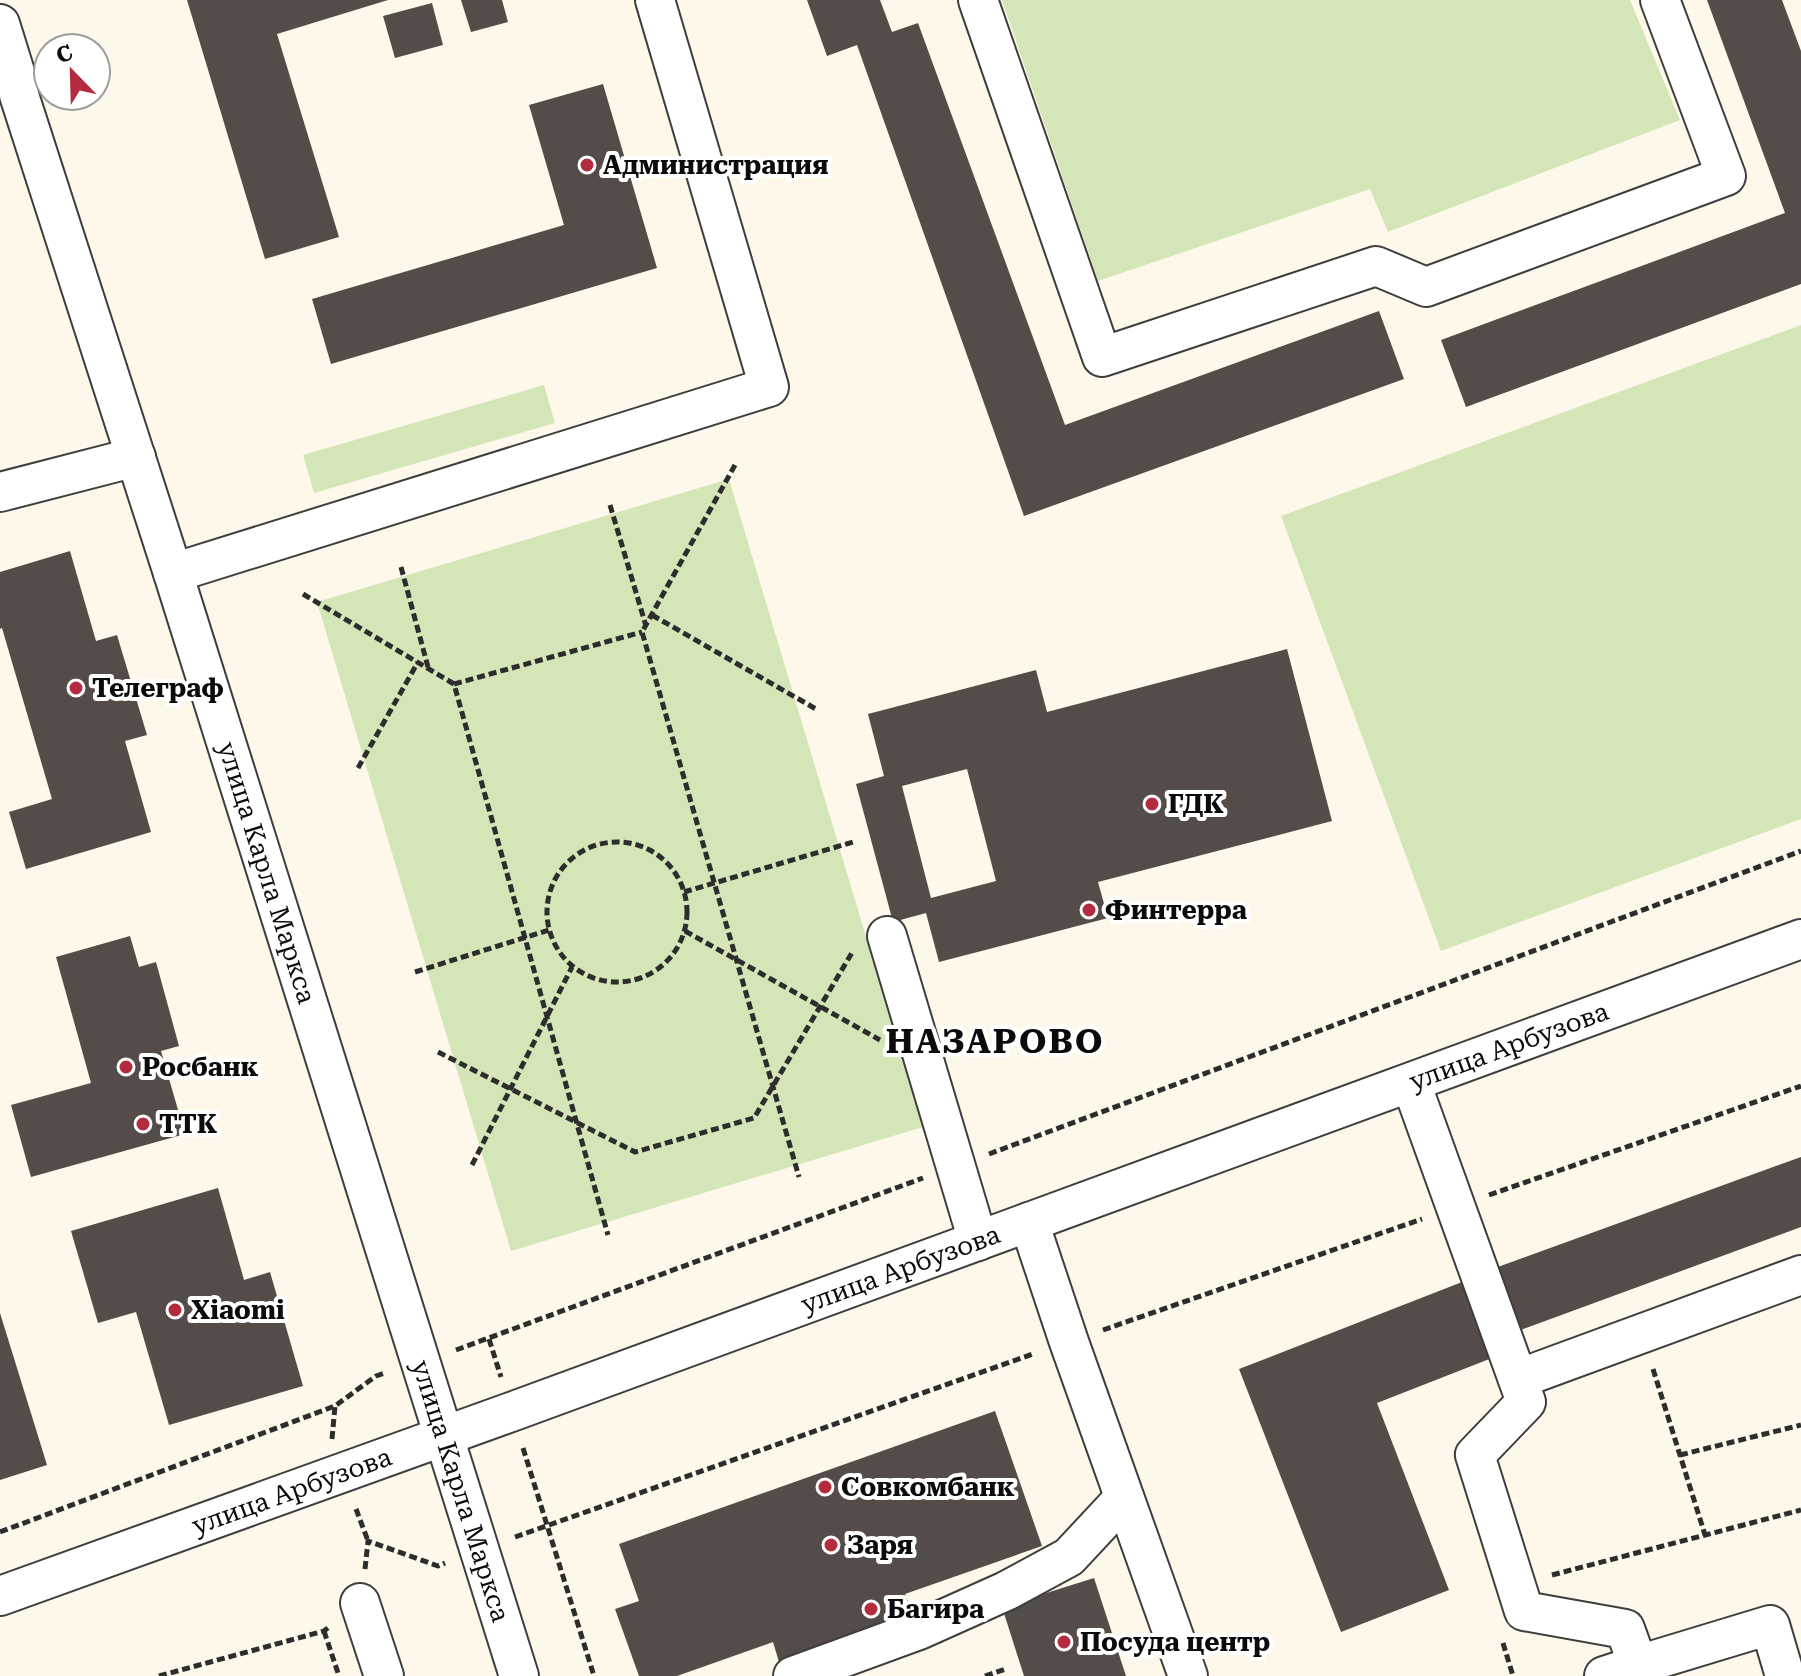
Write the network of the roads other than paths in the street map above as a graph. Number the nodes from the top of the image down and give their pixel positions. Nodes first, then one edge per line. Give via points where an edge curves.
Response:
1 (655, 0) edge
2 (978, 0) edge
3 (1660, 0) edge
4 (0, 24) edge
5 (9, 86) edge
6 (136, 457) junction
7 (0, 492) edge
8 (173, 573) junction
9 (873, 938) road end
10 (1801, 939) edge
11 (1411, 1083) junction
12 (1029, 1222) junction
13 (978, 1241) junction
14 (1801, 1275) edge
15 (1518, 1379) junction
16 (444, 1435) junction
17 (1124, 1498) junction
18 (0, 1596) edge
19 (360, 1603) dead end
20 (1621, 1671) edge
21 (384, 1676) edge
22 (519, 1676) edge
23 (793, 1676) edge
24 (1188, 1676) edge
25 (1785, 1676) edge

1 - 8 street via 769,387
2 - 3 street via 1102,357 1376,266 1426,287 1726,176
4 - 5 street, улица Карла Маркса
5 - 6 street, улица Карла Маркса via 19,95
6 - 7 street
6 - 8 street, улица Карла Маркса
8 - 16 street, улица Карла Маркса
9 - 13 street via 926,1066
10 - 11 street, улица Арбузова
11 - 12 street, улица Арбузова
11 - 15 street
12 - 13 street, улица Арбузова
12 - 17 street
13 - 16 street, улица Арбузова
14 - 15 street
15 - 20 street via 1526,1402 1475,1455 1524,1611 1625,1629
16 - 18 street, улица Арбузова
16 - 22 street, улица Карла Маркса
17 - 23 street via 1069,1557 1006,1591
17 - 24 street
19 - 21 street
20 - 25 street via 1770,1625

